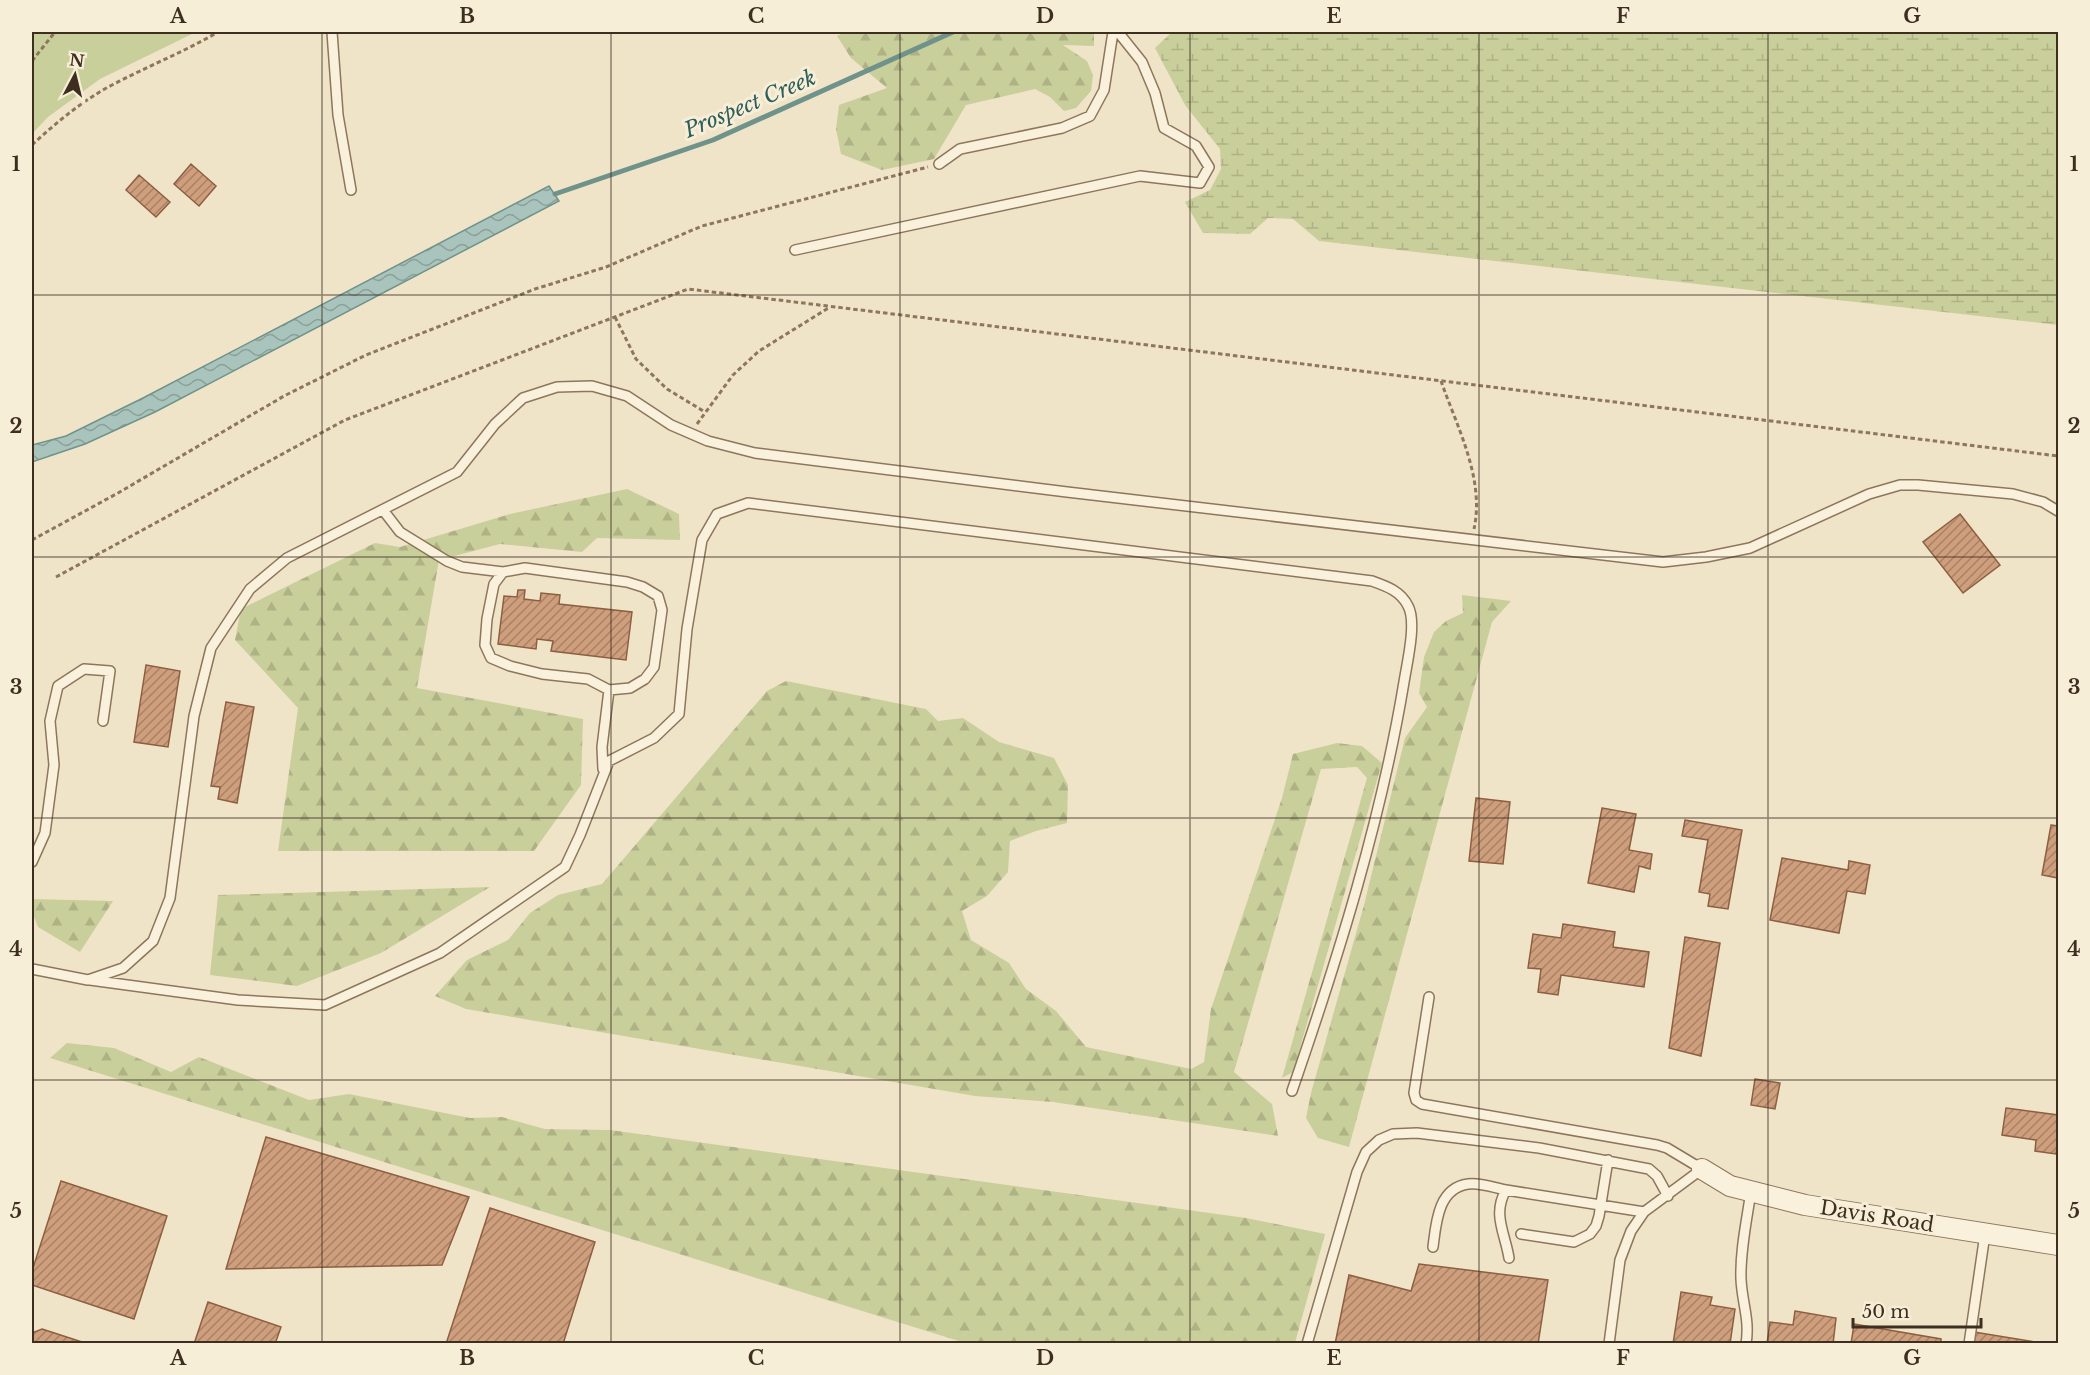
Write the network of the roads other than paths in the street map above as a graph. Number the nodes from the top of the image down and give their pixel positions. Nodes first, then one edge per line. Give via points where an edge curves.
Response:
1 (332, 32) edge
2 (1113, 32) edge
3 (1118, 32) edge
4 (939, 164) road end
5 (351, 190) dead end
6 (795, 250) dead end
7 (383, 510) junction
8 (2058, 511) edge
9 (503, 572) junction
10 (609, 690) junction
11 (103, 721) dead end
12 (603, 774) junction
13 (32, 862) edge
14 (32, 969) edge
15 (88, 980) junction
16 (1429, 997) dead end
17 (1292, 1091) dead end
18 (1608, 1160) junction
19 (1702, 1169) junction
20 (1506, 1190) junction
21 (1750, 1191) junction
22 (1668, 1196) junction
23 (1601, 1205) junction
24 (1644, 1212) junction
25 (1521, 1234) dead end
26 (1985, 1234) junction
27 (2058, 1245) edge
28 (1433, 1246) dead end
29 (1509, 1258) dead end
30 (1307, 1344) edge
31 (1609, 1344) edge
32 (1746, 1344) edge
33 (1969, 1344) edge

1 - 5 lane via 338,115
2 - 4 lane via 1104,90 1090,116 1062,128 960,149
3 - 6 lane via 1142,62 1164,128 1196,146 1209,167 1200,183 1140,176
7 - 8 lane via 456,472 495,424 523,398 557,387 592,386 627,396 671,425 708,441 755,453 1663,562 1750,548 1869,494 1900,485 2013,494 2043,502
7 - 9 lane via 400,532 447,561
7 - 15 lane via 287,558 250,589 211,648 194,716 170,898 153,941 123,968
9 - 10 lane via 494,584 487,619 485,645 491,658 542,674 588,679
9 - 10 lane via 525,568 627,582 658,596 663,610 654,667 645,679 630,688
10 - 12 lane
11 - 13 lane via 110,671 84,669 58,686 50,721 54,765 45,833
12 - 15 lane via 565,867 440,953 325,1005 238,1000
12 - 17 lane via 609,761 654,738 678,714 702,540 717,514 748,502 1372,581 1394,590 1409,606 1412,635 1400,708 1376,821
14 - 15 lane
16 - 19 lane via 1414,1093 1422,1104 1657,1144
18 - 22 lane via 1649,1170
18 - 23 lane
18 - 30 lane via 1417,1133 1393,1134 1379,1140 1366,1152 1357,1172
19 - 21 street, Davis Road via 1730,1186
19 - 22 lane
20 - 23 lane
20 - 28 lane via 1469,1184 1457,1188 1446,1197 1437,1214
20 - 29 lane via 1498,1211
21 - 26 street, Davis Road via 1805,1205
21 - 32 lane via 1741,1277 1748,1317
22 - 24 lane
23 - 24 lane
23 - 25 lane via 1596,1226 1574,1242
24 - 31 lane via 1631,1231 1620,1260
26 - 27 street, Davis Road
26 - 33 lane

